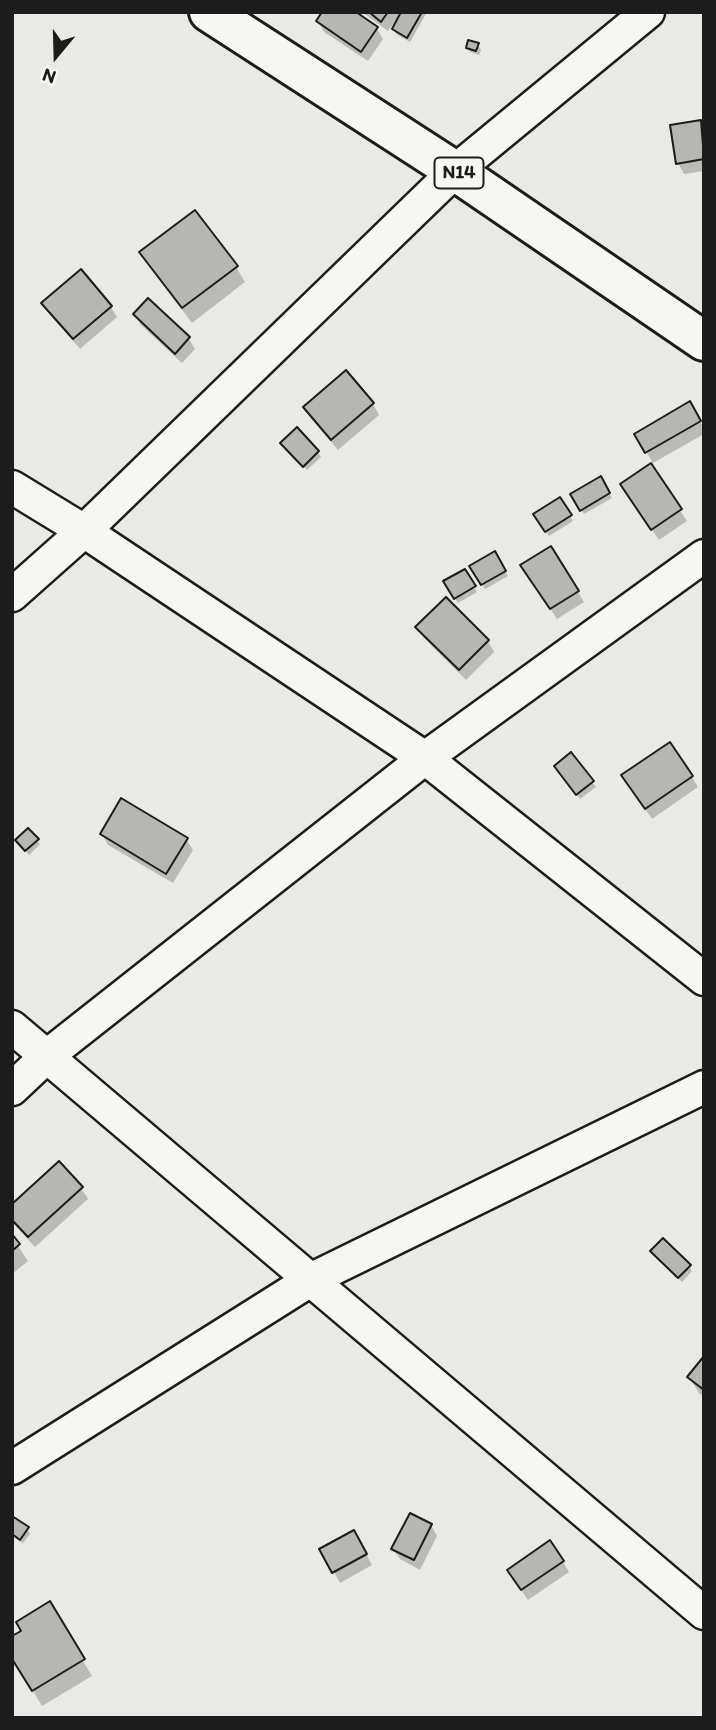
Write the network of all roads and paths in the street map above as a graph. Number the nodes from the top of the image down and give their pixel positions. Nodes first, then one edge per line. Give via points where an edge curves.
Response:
1 (209, 12) edge
2 (648, 12) edge
3 (455, 171) junction
4 (704, 341) edge
5 (12, 487) edge
6 (84, 531) junction
7 (704, 556) edge
8 (12, 595) edge
9 (425, 758) junction
10 (704, 979) edge
11 (12, 1027) edge
12 (47, 1056) junction
13 (704, 1087) edge
14 (12, 1089) edge
15 (312, 1279) junction
16 (12, 1468) edge
17 (704, 1613) edge

1 - 3 highway, N14
2 - 3 street
3 - 4 highway, N14
3 - 6 street
5 - 6 street
6 - 8 street
6 - 9 street
7 - 9 street
9 - 10 street
9 - 12 street
11 - 12 street
12 - 14 street
12 - 15 street
13 - 15 street
15 - 16 street
15 - 17 street

